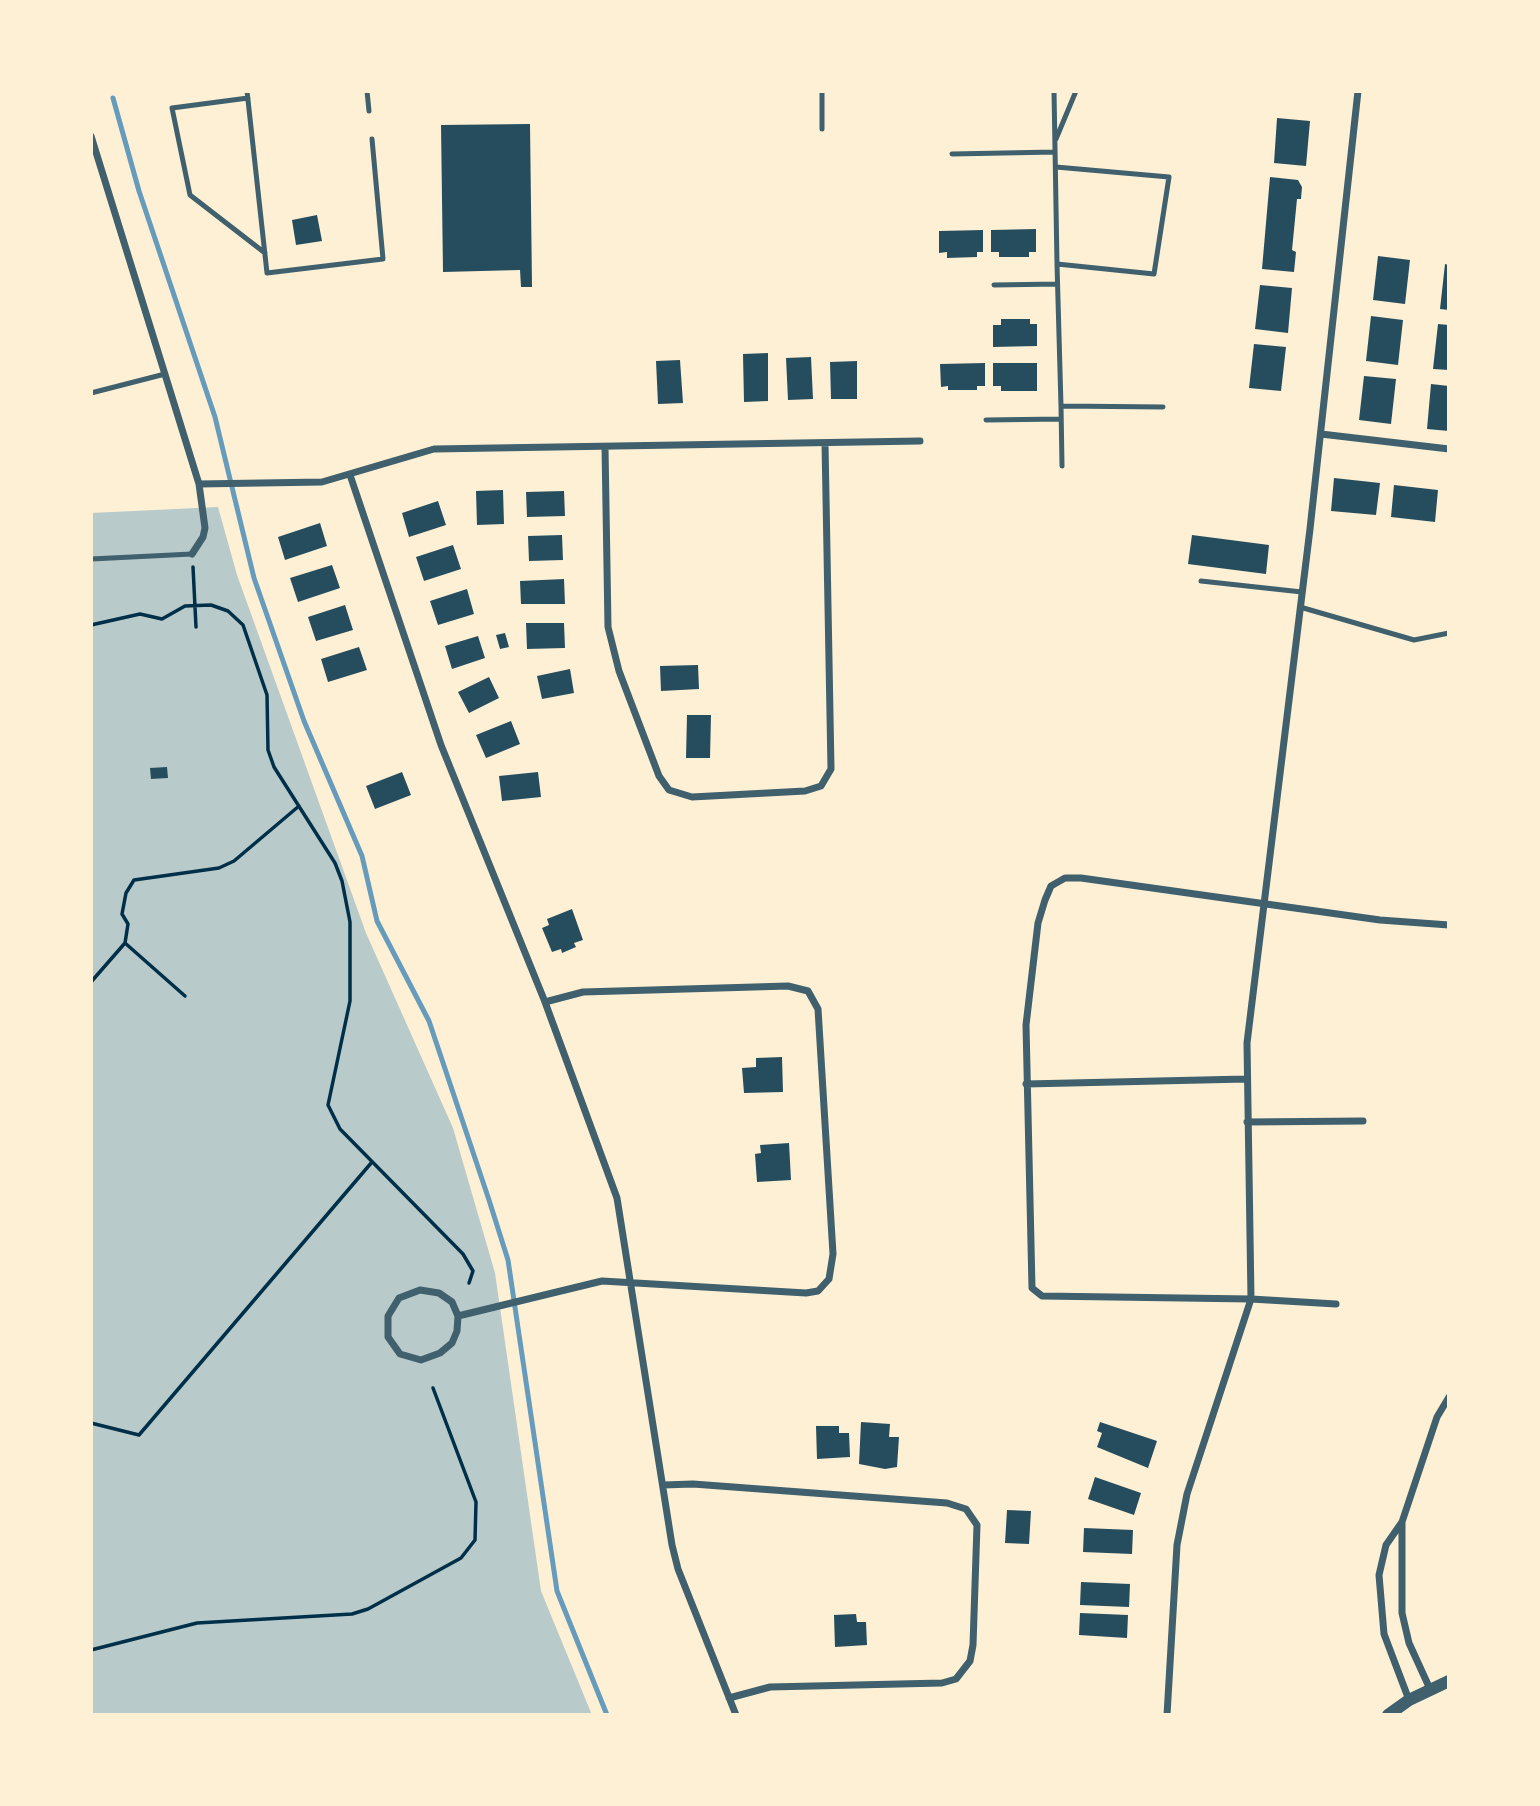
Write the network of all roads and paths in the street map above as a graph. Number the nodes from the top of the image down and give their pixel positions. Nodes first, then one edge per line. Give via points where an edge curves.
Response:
1 (367, 91) edge
2 (822, 91) edge
3 (1054, 91) edge
4 (1076, 91) edge
5 (1359, 91) edge
6 (247, 94) edge
7 (369, 111) dead end
8 (822, 129) dead end
9 (91, 136) edge
10 (372, 139) dead end
11 (1055, 142) junction
12 (1055, 152) junction
13 (952, 154) dead end
14 (1056, 167) junction
15 (265, 253) junction
16 (1057, 264) junction
17 (1057, 284) junction
18 (994, 285) dead end
19 (165, 374) junction
20 (91, 393) edge
21 (1061, 406) junction
22 (1163, 407) dead end
23 (1061, 419) junction
24 (986, 420) dead end
25 (1321, 434) junction
26 (920, 441) dead end
27 (825, 443) junction
28 (605, 447) junction
29 (1449, 449) edge
30 (1062, 466) dead end
31 (350, 475) junction
32 (199, 484) junction
33 (192, 554) junction
34 (91, 559) edge
35 (1201, 581) dead end
36 (1302, 593) junction
37 (194, 606) junction
38 (1300, 607) junction
39 (91, 625) edge
40 (195, 627) dead end
41 (1449, 633) edge
42 (299, 806) junction
43 (1263, 904) junction
44 (1449, 925) edge
45 (125, 943) junction
46 (91, 982) edge
47 (185, 996) dead end
48 (545, 1002) junction
49 (1246, 1079) junction
50 (1026, 1084) junction
51 (1363, 1121) dead end
52 (1247, 1122) junction
53 (372, 1162) junction
54 (631, 1281) junction
55 (468, 1283) dead end
56 (1251, 1299) junction
57 (1336, 1304) dead end
58 (458, 1316) junction
59 (433, 1388) dead end
60 (1449, 1397) edge
61 (91, 1423) edge
62 (663, 1485) junction
63 (1402, 1522) junction
64 (91, 1650) edge
65 (1449, 1681) edge
66 (1430, 1689) junction
67 (729, 1698) junction
68 (1409, 1700) junction
69 (736, 1715) edge
70 (1167, 1715) edge
71 (1388, 1715) edge

1 - 7 lane
2 - 8 lane
3 - 11 lane
4 - 11 lane
5 - 25 street
6 - 15 lane
6 - 15 lane via 172,108 190,195
9 - 19 street
10 - 15 lane via 383,259 267,273
11 - 12 lane
12 - 13 lane
12 - 14 lane
14 - 16 lane
14 - 16 lane via 1170,177 1154,274
16 - 17 lane
17 - 18 lane
17 - 21 lane
19 - 20 lane
19 - 32 street
21 - 22 lane
21 - 23 lane
23 - 24 lane
23 - 30 lane
25 - 29 street
25 - 36 street
26 - 27 street
27 - 28 street
27 - 28 street via 831,769 821,786 805,791 692,797 664,786 610,638
28 - 31 street via 434,449
31 - 32 street via 322,482
31 - 48 street via 441,745
32 - 33 street via 205,528
33 - 34 lane
33 - 37 path
35 - 36 lane
36 - 38 street
37 - 39 path via 185,606 162,620 140,614
37 - 40 path
37 - 42 path via 228,611 243,625 267,695 268,750
38 - 41 lane via 1414,640
38 - 43 street
42 - 45 path via 234,861 134,880 122,914 128,924
42 - 53 path via 335,863 350,922 350,1001 328,1105 340,1129
43 - 44 street
43 - 49 street
43 - 50 street via 1082,878 1065,878 1051,886 1038,923 1026,1025
45 - 46 path
45 - 47 path
48 - 54 street via 617,1198
48 - 54 street via 583,992 788,986 808,990 818,1009 833,1254 824,1287 806,1293
49 - 50 street
49 - 52 street
50 - 56 street via 1032,1288 1042,1296
51 - 52 street
52 - 56 street
53 - 55 path via 463,1254 473,1271
53 - 61 path via 138,1435
54 - 58 street via 602,1281
54 - 62 street
56 - 57 street
56 - 70 street via 1187,1494 1177,1545
58 - 58 street via 452,1343 421,1360 400,1354 388,1336 388,1316 399,1297 420,1290 439,1293 452,1303
59 - 64 path via 476,1502 475,1540 461,1558 352,1614 206,1622
60 - 63 street via 1437,1417
62 - 67 street via 678,1569
62 - 67 street via 947,1503 966,1509 977,1525 973,1645 970,1661 956,1679 770,1687
63 - 66 street via 1402,1613 1409,1643
63 - 68 street via 1384,1555 1379,1598 1384,1634
65 - 66 street
66 - 68 street
67 - 69 street
68 - 71 street

